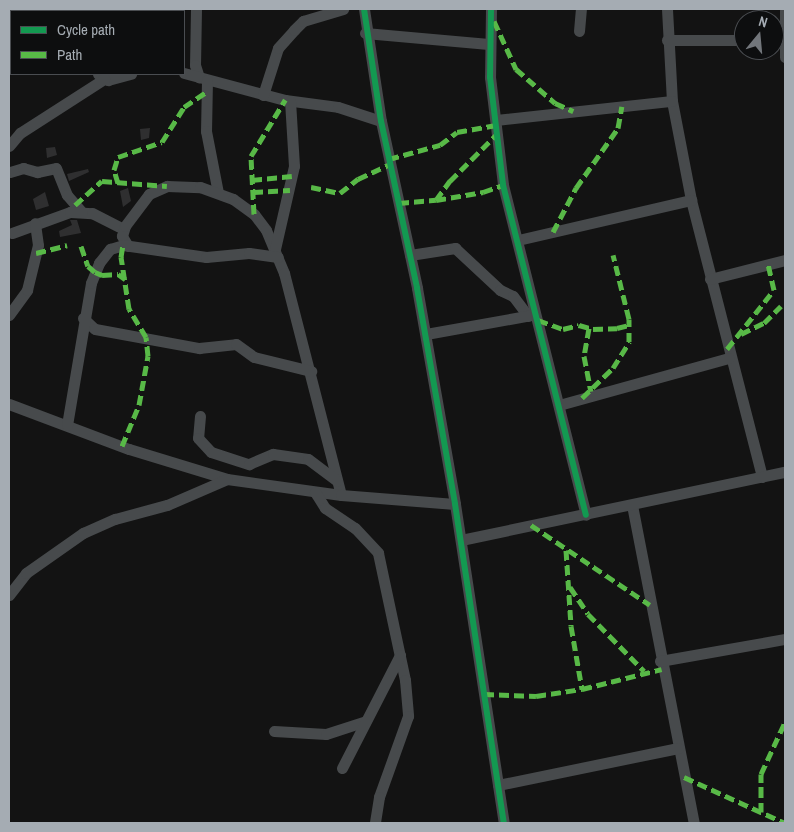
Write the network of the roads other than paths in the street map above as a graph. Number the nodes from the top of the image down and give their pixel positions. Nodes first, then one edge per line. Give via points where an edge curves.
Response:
1 (196, 9) edge
2 (344, 9) edge
3 (364, 9) edge
4 (491, 9) edge
5 (582, 9) edge
6 (667, 9) edge
7 (578, 31) dead end
8 (185, 32) edge
9 (365, 33) junction
10 (196, 38) junction
11 (667, 40) junction
12 (734, 40) edge
13 (489, 44) junction
14 (185, 73) edge
15 (116, 75) edge
16 (101, 76) edge
17 (203, 79) junction
18 (264, 95) junction
19 (290, 101) junction
20 (672, 101) junction
21 (496, 120) junction
22 (381, 121) junction
23 (9, 146) edge
24 (10, 172) dead end
25 (218, 193) junction
26 (691, 200) junction
27 (81, 211) junction
28 (35, 223) junction
29 (123, 229) junction
30 (12, 233) dead end
31 (518, 240) junction
32 (128, 246) junction
33 (276, 253) junction
34 (410, 256) junction
35 (785, 260) edge
36 (710, 279) junction
37 (9, 315) edge
38 (532, 315) junction
39 (83, 318) junction
40 (426, 334) junction
41 (729, 358) junction
42 (311, 371) junction
43 (9, 404) edge
44 (559, 405) junction
45 (200, 416) dead end
46 (67, 425) junction
47 (785, 472) edge
48 (762, 476) junction
49 (227, 479) junction
50 (338, 481) junction
51 (315, 492) junction
52 (341, 496) junction
53 (455, 504) junction
54 (632, 505) junction
55 (586, 515) junction
56 (461, 540) junction
57 (9, 595) edge
58 (785, 639) edge
59 (400, 655) junction
60 (660, 661) junction
61 (364, 722) junction
62 (274, 732) dead end
63 (678, 748) junction
64 (342, 768) dead end
65 (498, 785) junction
66 (375, 823) edge
67 (504, 823) edge
68 (694, 823) edge

1 - 10 street
2 - 18 street via 315,16 299,24 278,48
3 - 9 street
4 - 13 street
5 - 7 street
6 - 11 street
8 - 10 street
9 - 13 street
9 - 22 street
10 - 17 street via 195,65
11 - 12 street
11 - 20 street
13 - 21 street
14 - 17 street
15 - 16 street
16 - 23 street via 20,133
17 - 18 street
17 - 25 street via 206,131
18 - 19 street
19 - 22 street via 338,107
19 - 33 street via 294,166
20 - 21 street
20 - 26 street
21 - 31 street via 503,185
22 - 34 street
24 - 27 street via 23,168 37,172 56,168 67,195
25 - 29 street via 187,185 156,190 149,194
25 - 33 street via 250,210 266,230
26 - 31 street
26 - 36 street
27 - 28 street
27 - 29 street
28 - 30 street
28 - 37 street via 38,245 28,290
29 - 32 street via 123,240
31 - 38 street
32 - 33 street via 199,257
32 - 39 street via 116,246 105,253 91,283
33 - 42 street
34 - 38 street via 455,248
34 - 40 street
35 - 36 street
36 - 41 street
38 - 40 street
38 - 44 street
39 - 42 street via 95,329 199,348 236,344 254,357
39 - 46 street
40 - 53 street
41 - 44 street
41 - 48 street
42 - 50 street
43 - 46 street
44 - 55 street
45 - 50 street via 198,438 211,452 249,464 273,454 308,459
46 - 49 street
47 - 48 street
48 - 54 street
49 - 51 street
49 - 57 street via 167,505 115,519 83,533 26,573
50 - 52 street
51 - 52 street
51 - 59 street via 325,508 355,528 378,553
52 - 53 street
53 - 56 street
54 - 55 street
54 - 60 street
55 - 56 street
56 - 65 street
58 - 60 street
59 - 61 street
59 - 66 street via 408,716 376,806
60 - 63 street
61 - 62 street via 326,734
61 - 64 street
63 - 65 street
63 - 68 street
65 - 67 street

